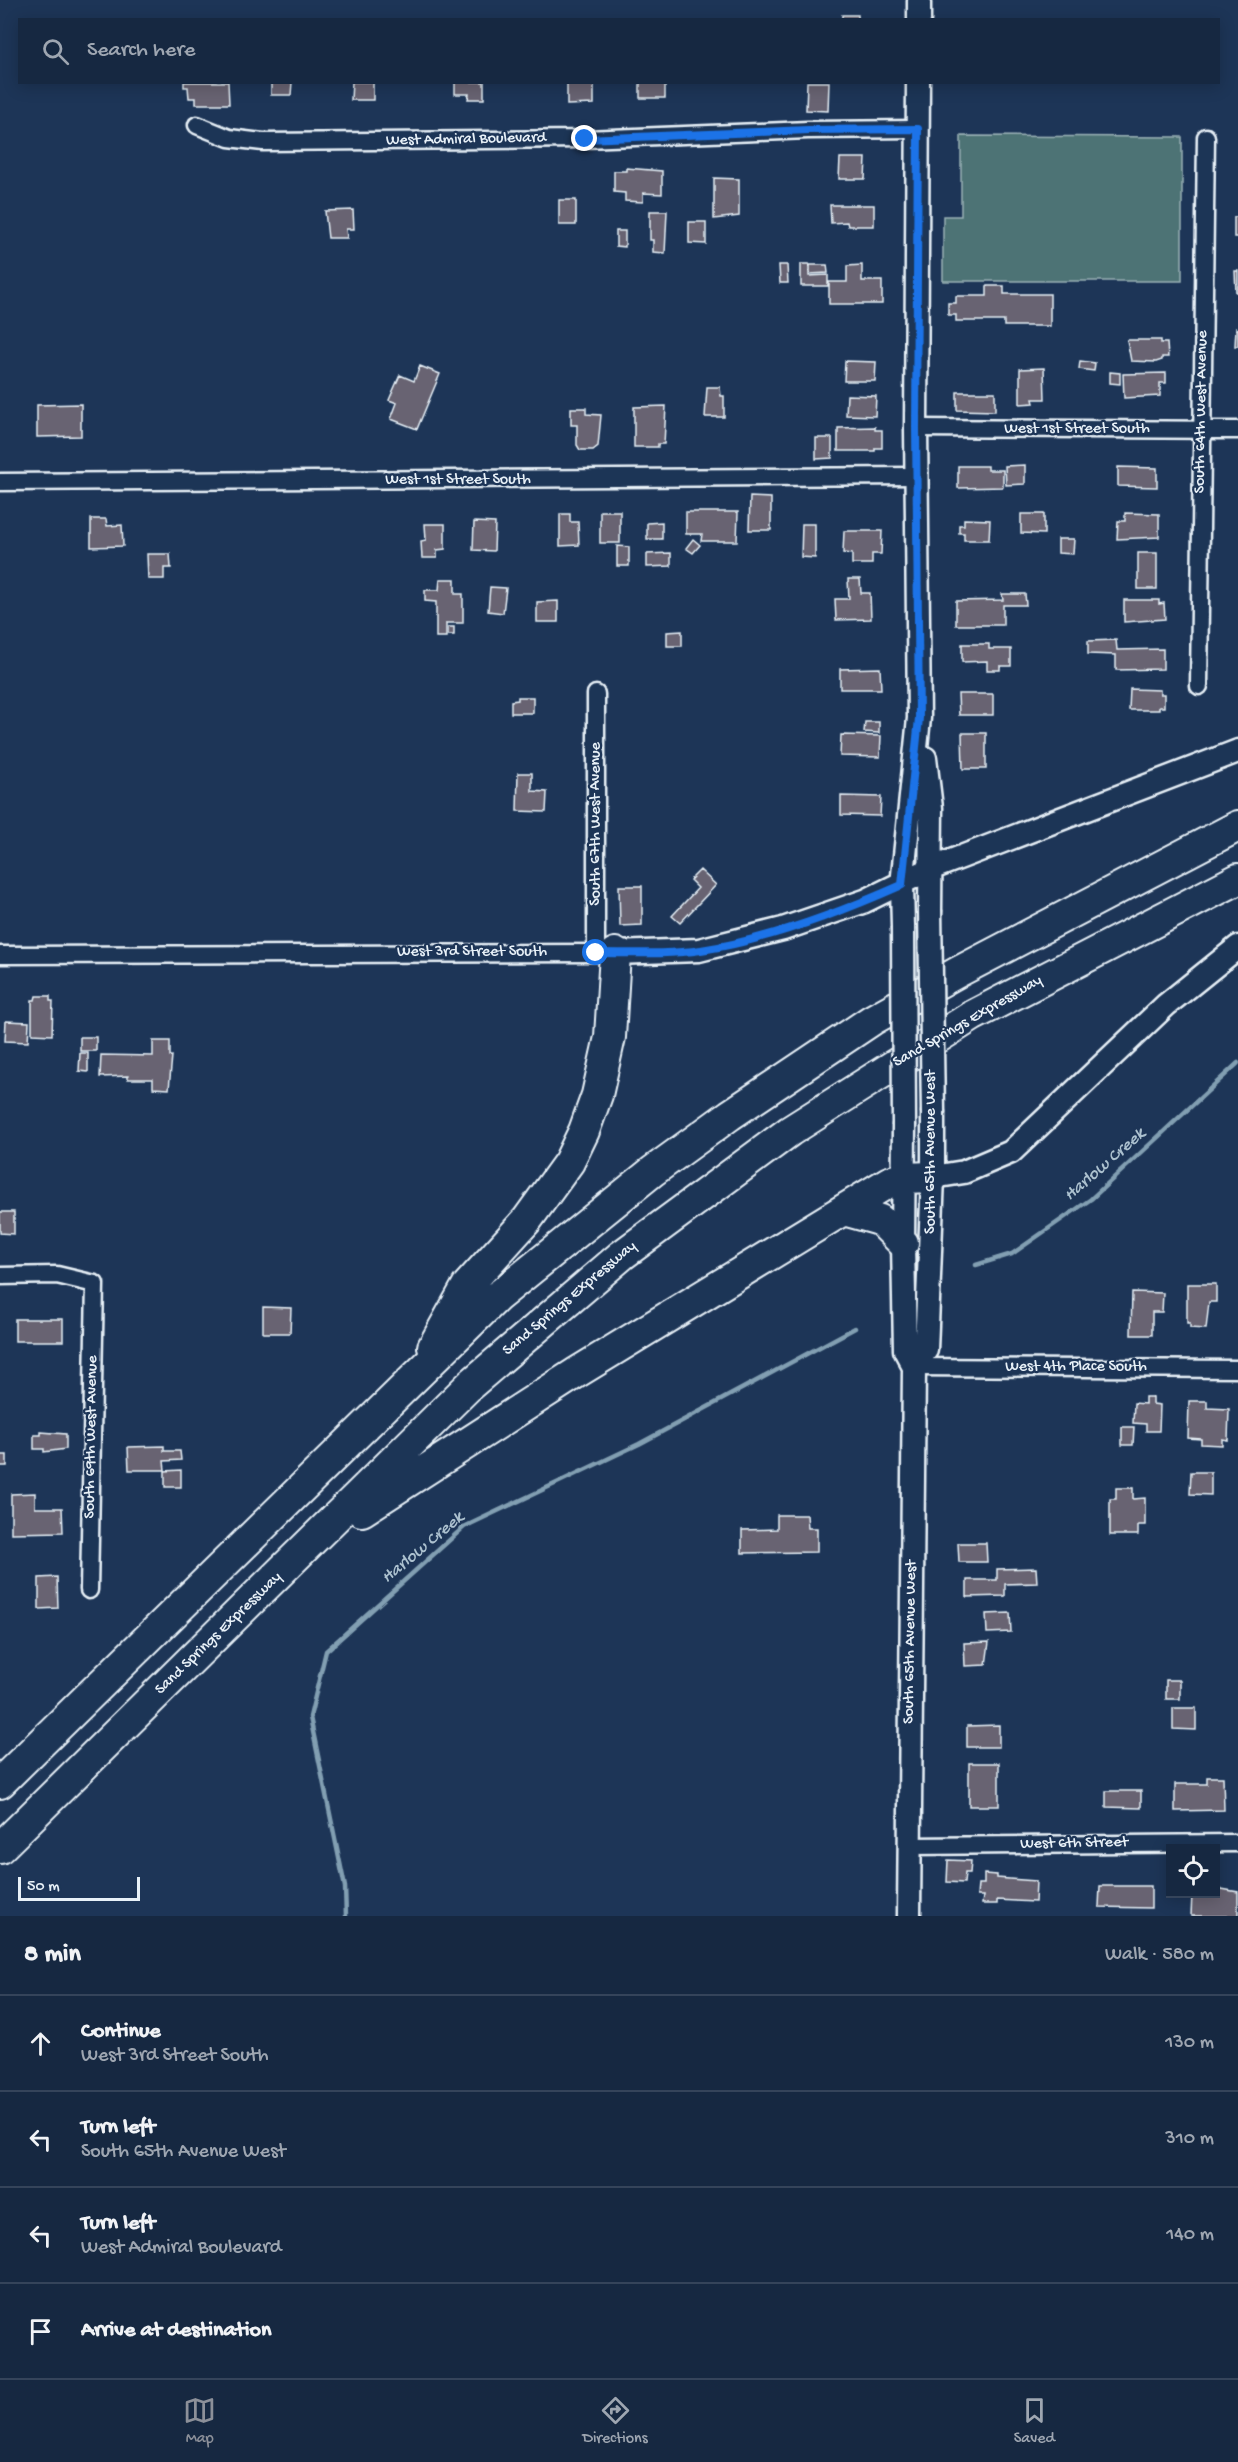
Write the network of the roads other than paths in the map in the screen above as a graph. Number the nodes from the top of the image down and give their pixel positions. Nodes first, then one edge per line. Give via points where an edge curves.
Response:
1 (919, 0) edge
2 (918, 18) edge
3 (918, 84) edge
4 (197, 125) dead end
5 (918, 129) junction
6 (1206, 137) dead end
7 (916, 428) junction
8 (1201, 430) junction
9 (1238, 430) edge
10 (916, 476) junction
11 (0, 482) edge
12 (1199, 686) dead end
13 (596, 694) dead end
14 (919, 718) junction
15 (1238, 751) edge
16 (1238, 826) edge
17 (930, 869) junction
18 (1238, 879) edge
19 (902, 885) junction
20 (1238, 947) edge
21 (606, 953) junction
22 (0, 955) edge
23 (933, 1177) junction
24 (903, 1178) junction
25 (844, 1210) junction
26 (903, 1243) junction
27 (0, 1276) edge
28 (914, 1367) junction
29 (1238, 1369) edge
30 (417, 1374) junction
31 (308, 1547) junction
32 (89, 1590) dead end
33 (0, 1783) edge
34 (1238, 1844) edge
35 (909, 1845) junction
36 (0, 1848) edge
37 (909, 1916) edge

1 - 2 street
3 - 5 street, South 65th Avenue West
4 - 5 street, West Admiral Boulevard via 230,138 263,142 585,139
5 - 7 street, South 65th Avenue West
6 - 8 street, South 64th West Avenue
7 - 8 street, West 1st Street South
7 - 10 street, South 65th Avenue West
8 - 9 street, West 1st Street South
8 - 12 street, South 64th West Avenue
10 - 11 street, West 1st Street South
10 - 14 street, South 65th Avenue West
13 - 21 street, South 67th West Avenue
14 - 17 street, South 65th Avenue West via 932,808
14 - 19 street, South 65th Avenue West
15 - 17 street, West 3rd Street South
16 - 30 highway via 872,1020 776,1084 653,1171 561,1244 497,1297
17 - 19 street, West 3rd Street South
17 - 23 street, South 65th Avenue West, bridge
18 - 31 highway, Sand Springs Expressway via 972,1016 790,1131 688,1203 549,1315 471,1384
19 - 21 street, West 3rd Street South via 824,915 721,946
19 - 24 street, South 65th Avenue West, bridge
20 - 23 street via 1166,1005 1011,1152 964,1172
21 - 22 street, West 3rd Street South
21 - 30 highway via 610,1037 584,1131 569,1162 527,1220 467,1286
23 - 24 highway
23 - 28 street, South 65th Avenue West via 926,1350
24 - 25 highway via 889,1182
24 - 26 street, South 65th Avenue West
25 - 26 highway via 880,1220
25 - 31 highway via 566,1379
26 - 28 street, South 65th Avenue West via 905,1350
27 - 32 street, South 69th West Avenue via 57,1275 95,1284
28 - 29 street, West 4th Place South
28 - 35 street, South 65th Avenue West
30 - 33 highway
31 - 36 highway, Sand Springs Expressway
34 - 35 street, West 6th Street
35 - 37 street, South 65th Avenue West

